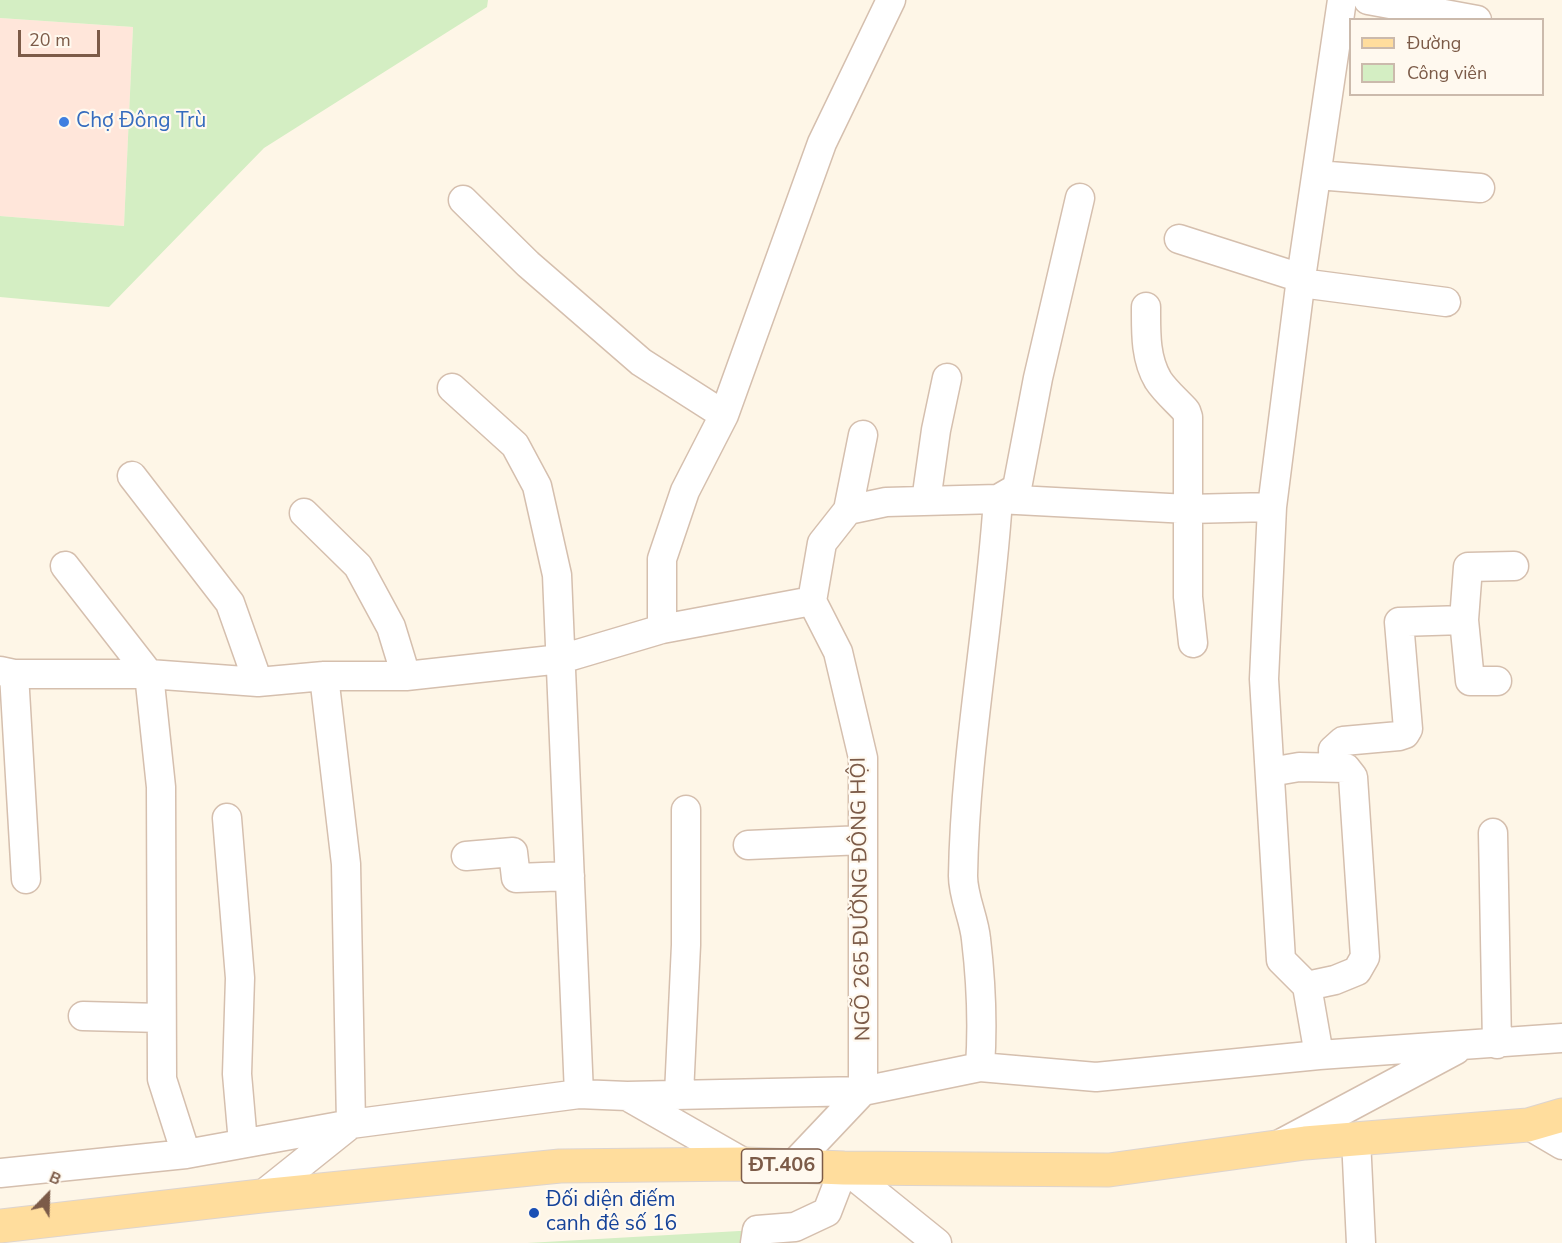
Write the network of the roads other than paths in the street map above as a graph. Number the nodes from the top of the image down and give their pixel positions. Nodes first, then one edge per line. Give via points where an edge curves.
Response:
1 (891, 0) edge
2 (1342, 0) edge
3 (1368, 0) edge
4 (1466, 18) edge
5 (1317, 175) junction
6 (1480, 188) dead end
7 (1080, 198) dead end
8 (463, 200) dead end
9 (1179, 239) dead end
10 (1301, 280) junction
11 (1446, 302) dead end
12 (1146, 307) dead end
13 (947, 378) dead end
14 (452, 388) dead end
15 (724, 415) junction
16 (863, 435) dead end
17 (132, 476) dead end
18 (998, 499) junction
19 (926, 501) junction
20 (1272, 507) junction
21 (1188, 508) junction
22 (848, 510) junction
23 (304, 513) dead end
24 (65, 566) dead end
25 (1514, 566) dead end
26 (812, 601) junction
27 (1464, 620) junction
28 (662, 629) junction
29 (1193, 643) dead end
30 (561, 659) junction
31 (7, 673) edge
32 (149, 674) junction
33 (324, 676) junction
34 (406, 676) junction
35 (1497, 681) dead end
36 (258, 682) junction
37 (1334, 768) junction
38 (1270, 772) junction
39 (686, 810) dead end
40 (227, 818) dead end
41 (1493, 833) dead end
42 (863, 840) junction
43 (748, 845) dead end
44 (466, 856) dead end
45 (570, 876) junction
46 (26, 879) dead end
47 (1307, 986) junction
48 (83, 1016) dead end
49 (161, 1018) junction
50 (1562, 1038) edge
51 (1497, 1044) junction
52 (1463, 1046) junction
53 (1319, 1054) junction
54 (980, 1067) junction
55 (863, 1091) junction
56 (579, 1094) junction
57 (679, 1094) junction
58 (627, 1096) junction
59 (1562, 1114) edge
60 (351, 1124) junction
61 (1528, 1125) junction
62 (1356, 1139) junction
63 (243, 1143) junction
64 (1562, 1145) edge
65 (1272, 1148) junction
66 (186, 1154) junction
67 (746, 1164) junction
68 (792, 1166) junction
69 (844, 1168) junction
70 (0, 1173) edge
71 (261, 1196) junction
72 (0, 1226) edge
73 (755, 1243) edge
74 (937, 1243) edge
75 (1361, 1243) edge

1 - 15 street via 822,143
2 - 5 street
3 - 4 street
5 - 6 street
5 - 10 street
7 - 18 street via 1017,488
8 - 15 street via 528,264 640,362
9 - 10 street
10 - 11 street
10 - 20 street
12 - 21 street via 1150,363 1158,381 1188,414
13 - 19 street
14 - 30 street via 515,445 537,486 557,574
15 - 28 street via 685,491 662,559
16 - 22 street
17 - 36 street via 230,603
18 - 19 street
18 - 21 street
18 - 54 street via 971,738 963,880 976,937
19 - 22 street via 886,502
20 - 21 street
20 - 38 street via 1264,679
21 - 29 street via 1188,597
22 - 26 street via 822,543
23 - 34 street via 358,566 391,627
24 - 32 street
25 - 27 street via 1468,567
26 - 28 street
26 - 42 street, NGÕ 265 ĐƯỜNG ĐÔNG HỘI via 838,652 863,758
27 - 35 street via 1470,681
27 - 37 street via 1399,622 1408,729 1399,736 1343,741 1333,750
28 - 30 street
30 - 34 street
30 - 45 street
31 - 32 street
31 - 46 street
32 - 36 street
32 - 49 street via 161,787
33 - 34 street
33 - 36 street
33 - 60 street via 346,864
37 - 38 street via 1299,767
37 - 47 street via 1346,768 1353,777 1365,957 1357,971
38 - 47 street via 1281,960
39 - 57 street via 686,945
40 - 63 street via 240,978 237,1074
41 - 51 street
42 - 43 street
42 - 55 street, NGÕ 265 ĐƯỜNG ĐÔNG HỘI
44 - 45 street via 513,852 516,878
45 - 56 street
47 - 53 street
48 - 49 street
49 - 66 street via 162,1079
50 - 51 street
51 - 52 street
52 - 53 street
52 - 65 street
53 - 54 street via 1096,1077
54 - 55 street
55 - 57 street
55 - 68 street
56 - 58 street
56 - 60 street
57 - 58 street
58 - 67 street
59 - 61 main road, ĐT.406
60 - 63 street
60 - 71 street
61 - 62 main road, ĐT.406
61 - 64 street
62 - 65 main road, ĐT.406
62 - 75 street
63 - 66 street
65 - 69 main road, ĐT.406 via 1109,1170
66 - 70 street
67 - 68 main road, ĐT.406
67 - 71 main road, ĐT.406 via 560,1166
68 - 69 main road, ĐT.406
69 - 73 street via 827,1212 795,1227 757,1230
69 - 74 street
71 - 72 main road, ĐT.406

